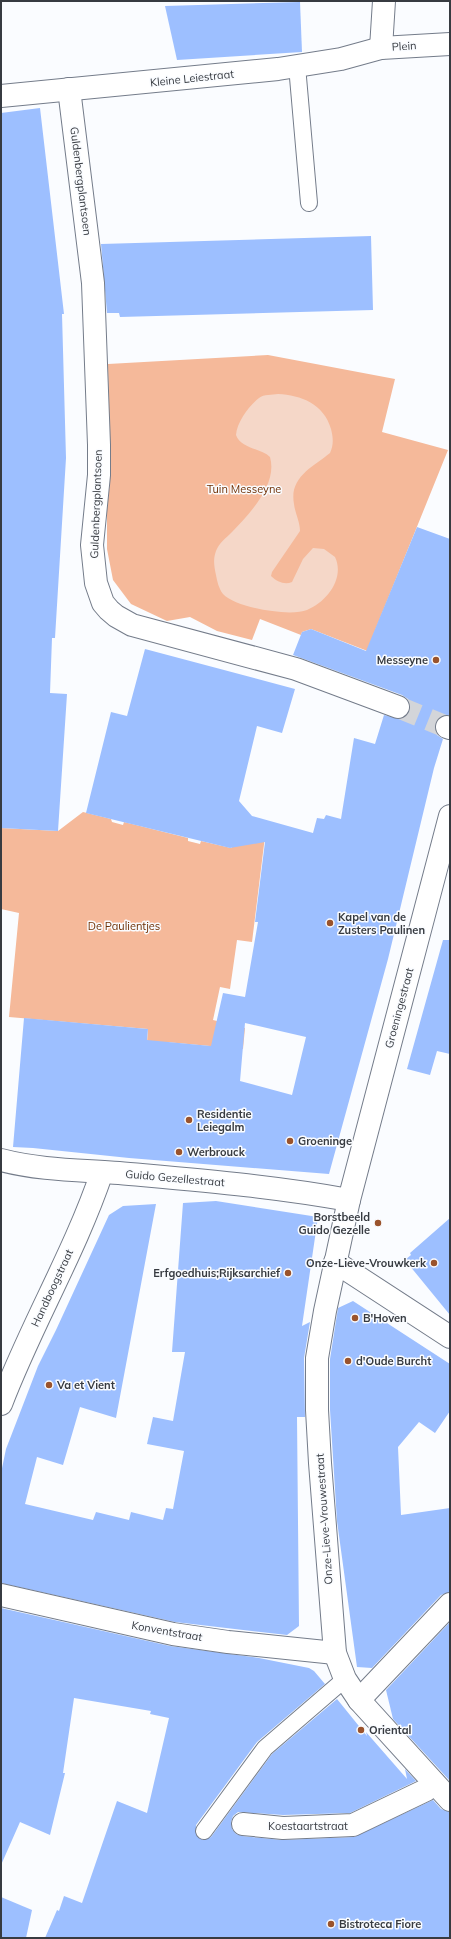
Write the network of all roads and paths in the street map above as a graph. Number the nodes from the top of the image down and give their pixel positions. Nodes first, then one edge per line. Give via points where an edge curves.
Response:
1 (384, 1) edge
2 (450, 44) edge
3 (381, 48) junction
4 (297, 66) junction
5 (69, 89) junction
6 (1, 96) edge
7 (309, 204) dead end
8 (398, 707) tunnel mouth
9 (450, 816) edge
10 (1, 1160) edge
11 (102, 1172) junction
12 (349, 1200) junction
13 (336, 1262) junction
14 (450, 1337) edge
15 (1, 1404) edge
16 (1, 1595) edge
17 (450, 1604) edge
18 (335, 1653) junction
19 (345, 1679) junction
20 (360, 1700) junction
21 (434, 1783) junction
22 (450, 1800) edge
23 (243, 1824) dead end
24 (204, 1831) dead end

1 - 3 street, Plein
2 - 3 street, Plein
3 - 4 street, Kleine Leiestraat via 341,59
4 - 5 street, Kleine Leiestraat
4 - 7 lane
5 - 6 street, Kleine Leiestraat
5 - 8 street, Guldenbergplantsoen via 93,283 99,475 92,545 96,583 103,603 116,616 132,625 296,669
9 - 12 street, Groeningestraat
10 - 11 street, Guido Gezellestraat via 56,1169
11 - 12 street, Guido Gezellestraat via 226,1183
11 - 15 street, Handboogstraat via 91,1204 17,1361
12 - 13 street, Onze-Lieve-Vrouwestraat
13 - 14 street
13 - 18 street, Onze-Lieve-Vrouwestraat via 317,1358 317,1410
16 - 18 street, Konventstraat via 173,1634
17 - 20 street
18 - 19 street, Onze-Lieve-Vrouwestraat
19 - 20 street, Onze-Lieve-Vrouwestraat
19 - 24 lane via 265,1748
20 - 21 street, Onze-Lieve-Vrouwestraat
21 - 22 street, Onze-Lieve-Vrouwestraat
21 - 23 street, Koestaartstraat via 426,1790 353,1825 283,1828

